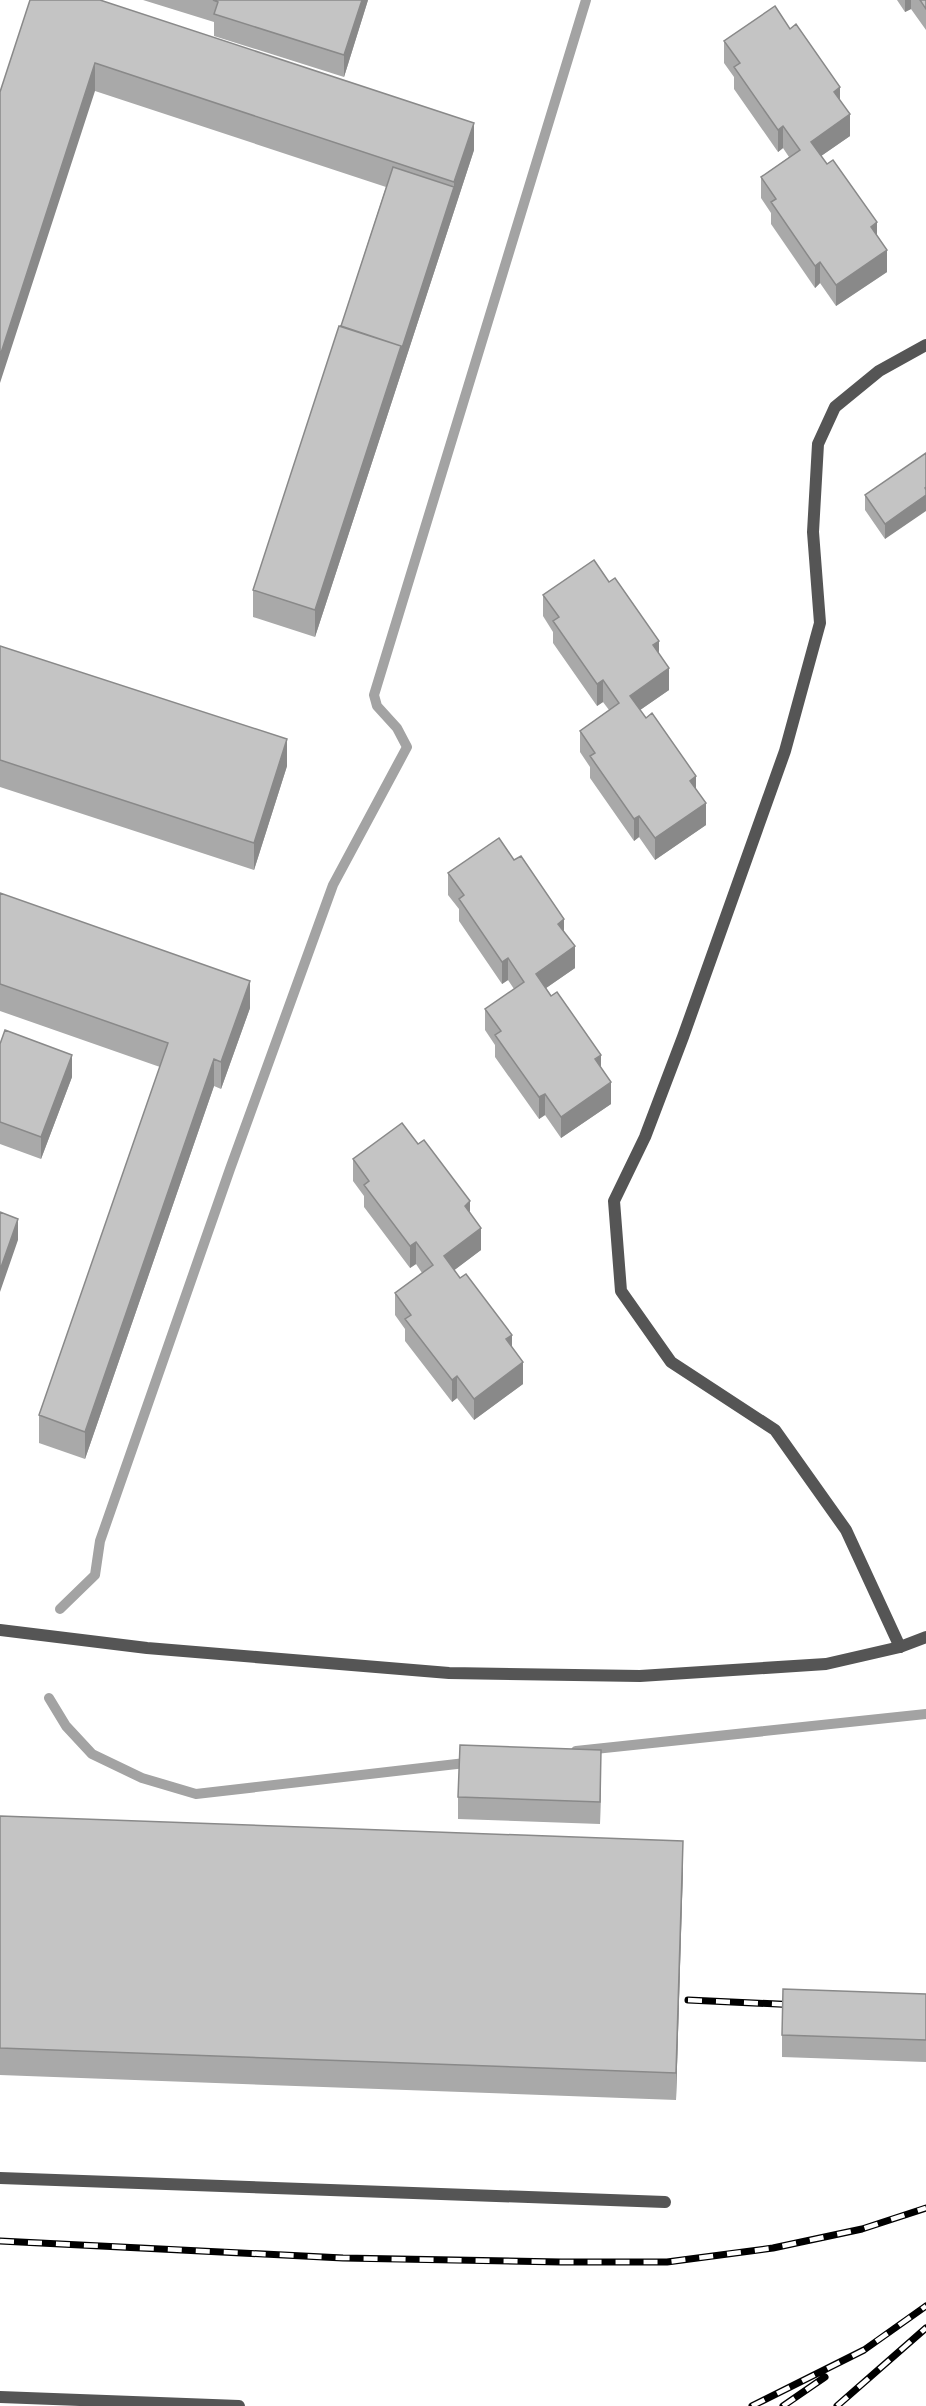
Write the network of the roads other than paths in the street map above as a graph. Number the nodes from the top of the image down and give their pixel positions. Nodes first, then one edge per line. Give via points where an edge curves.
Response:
1 (926, 345) edge
2 (0, 1630) edge
3 (926, 1637) edge
4 (900, 1647) junction
5 (0, 2178) edge
6 (665, 2202) dead end
7 (0, 2397) edge
8 (238, 2406) edge

1 - 4 street via 879,371 835,407 818,444 813,532 820,623 774,784 645,1137 614,1201 621,1290 671,1362 775,1430 846,1530
2 - 4 street via 147,1648 449,1673 640,1676 826,1664
3 - 4 street
5 - 6 street
7 - 8 street

